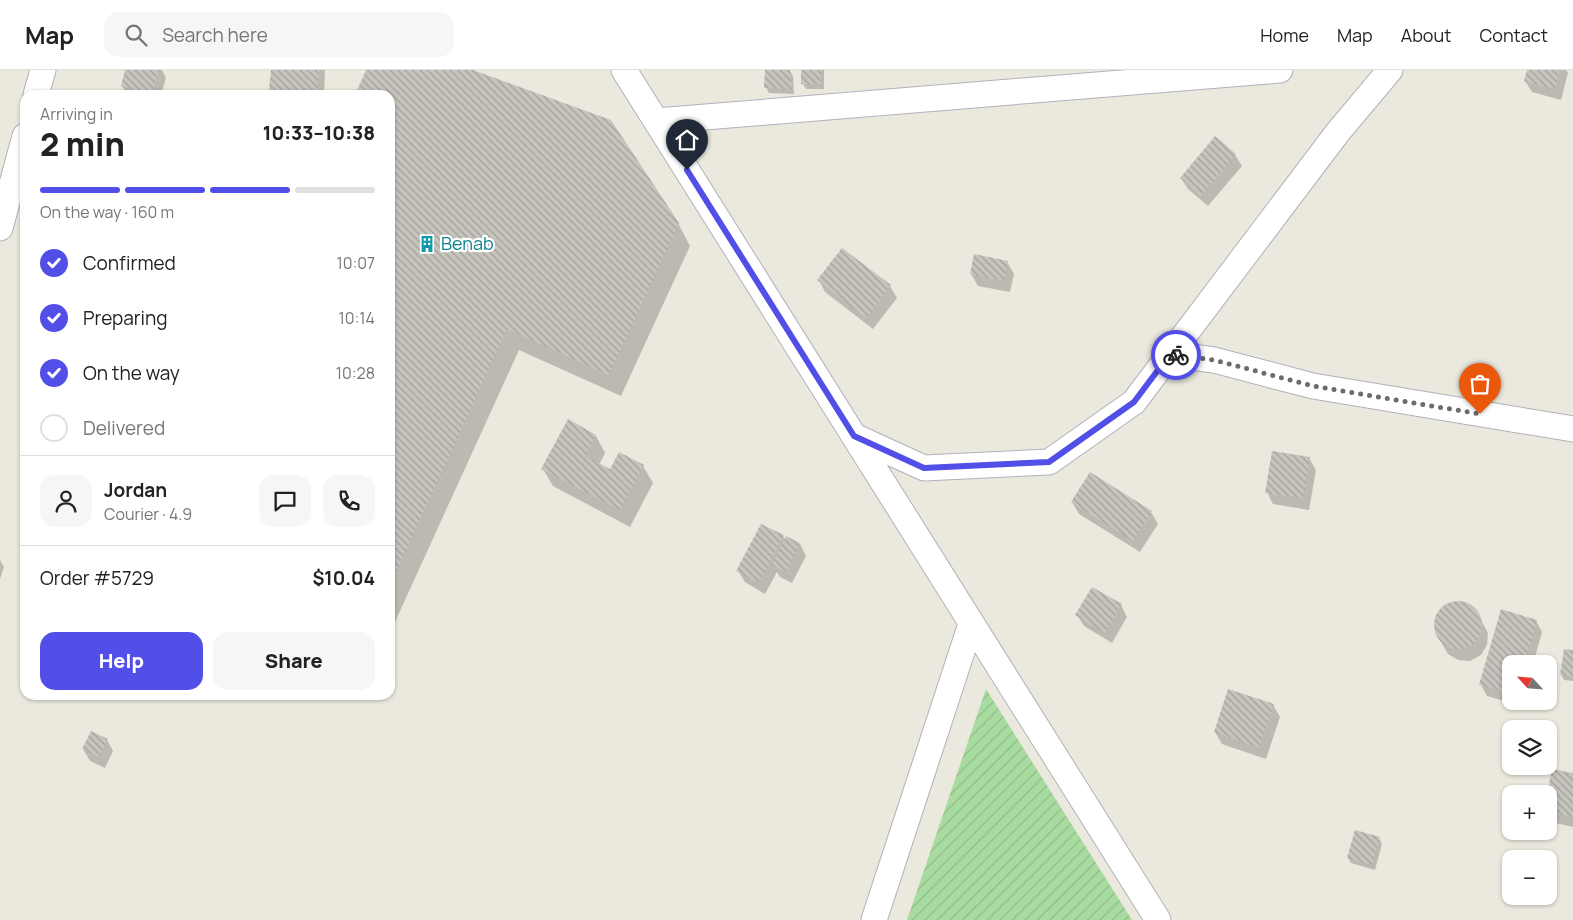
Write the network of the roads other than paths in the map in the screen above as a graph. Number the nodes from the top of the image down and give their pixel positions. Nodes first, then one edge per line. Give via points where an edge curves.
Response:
1 (43, 70) edge
2 (624, 70) edge
3 (1280, 70) edge
4 (1390, 70) edge
5 (37, 90) edge
6 (656, 121) junction
7 (20, 144) edge
8 (8, 164) edge
9 (0, 228) edge
10 (1170, 354) junction
11 (1573, 429) edge
12 (854, 436) junction
13 (971, 624) junction
14 (874, 920) edge
15 (1158, 920) edge

1 - 5 street
2 - 6 street
3 - 6 street
4 - 10 street via 1338,132
6 - 12 street
7 - 8 street
8 - 9 street
10 - 11 street via 1214,360 1313,386
10 - 12 street via 1134,402 1049,462 924,468
12 - 13 street
13 - 14 street
13 - 15 street

